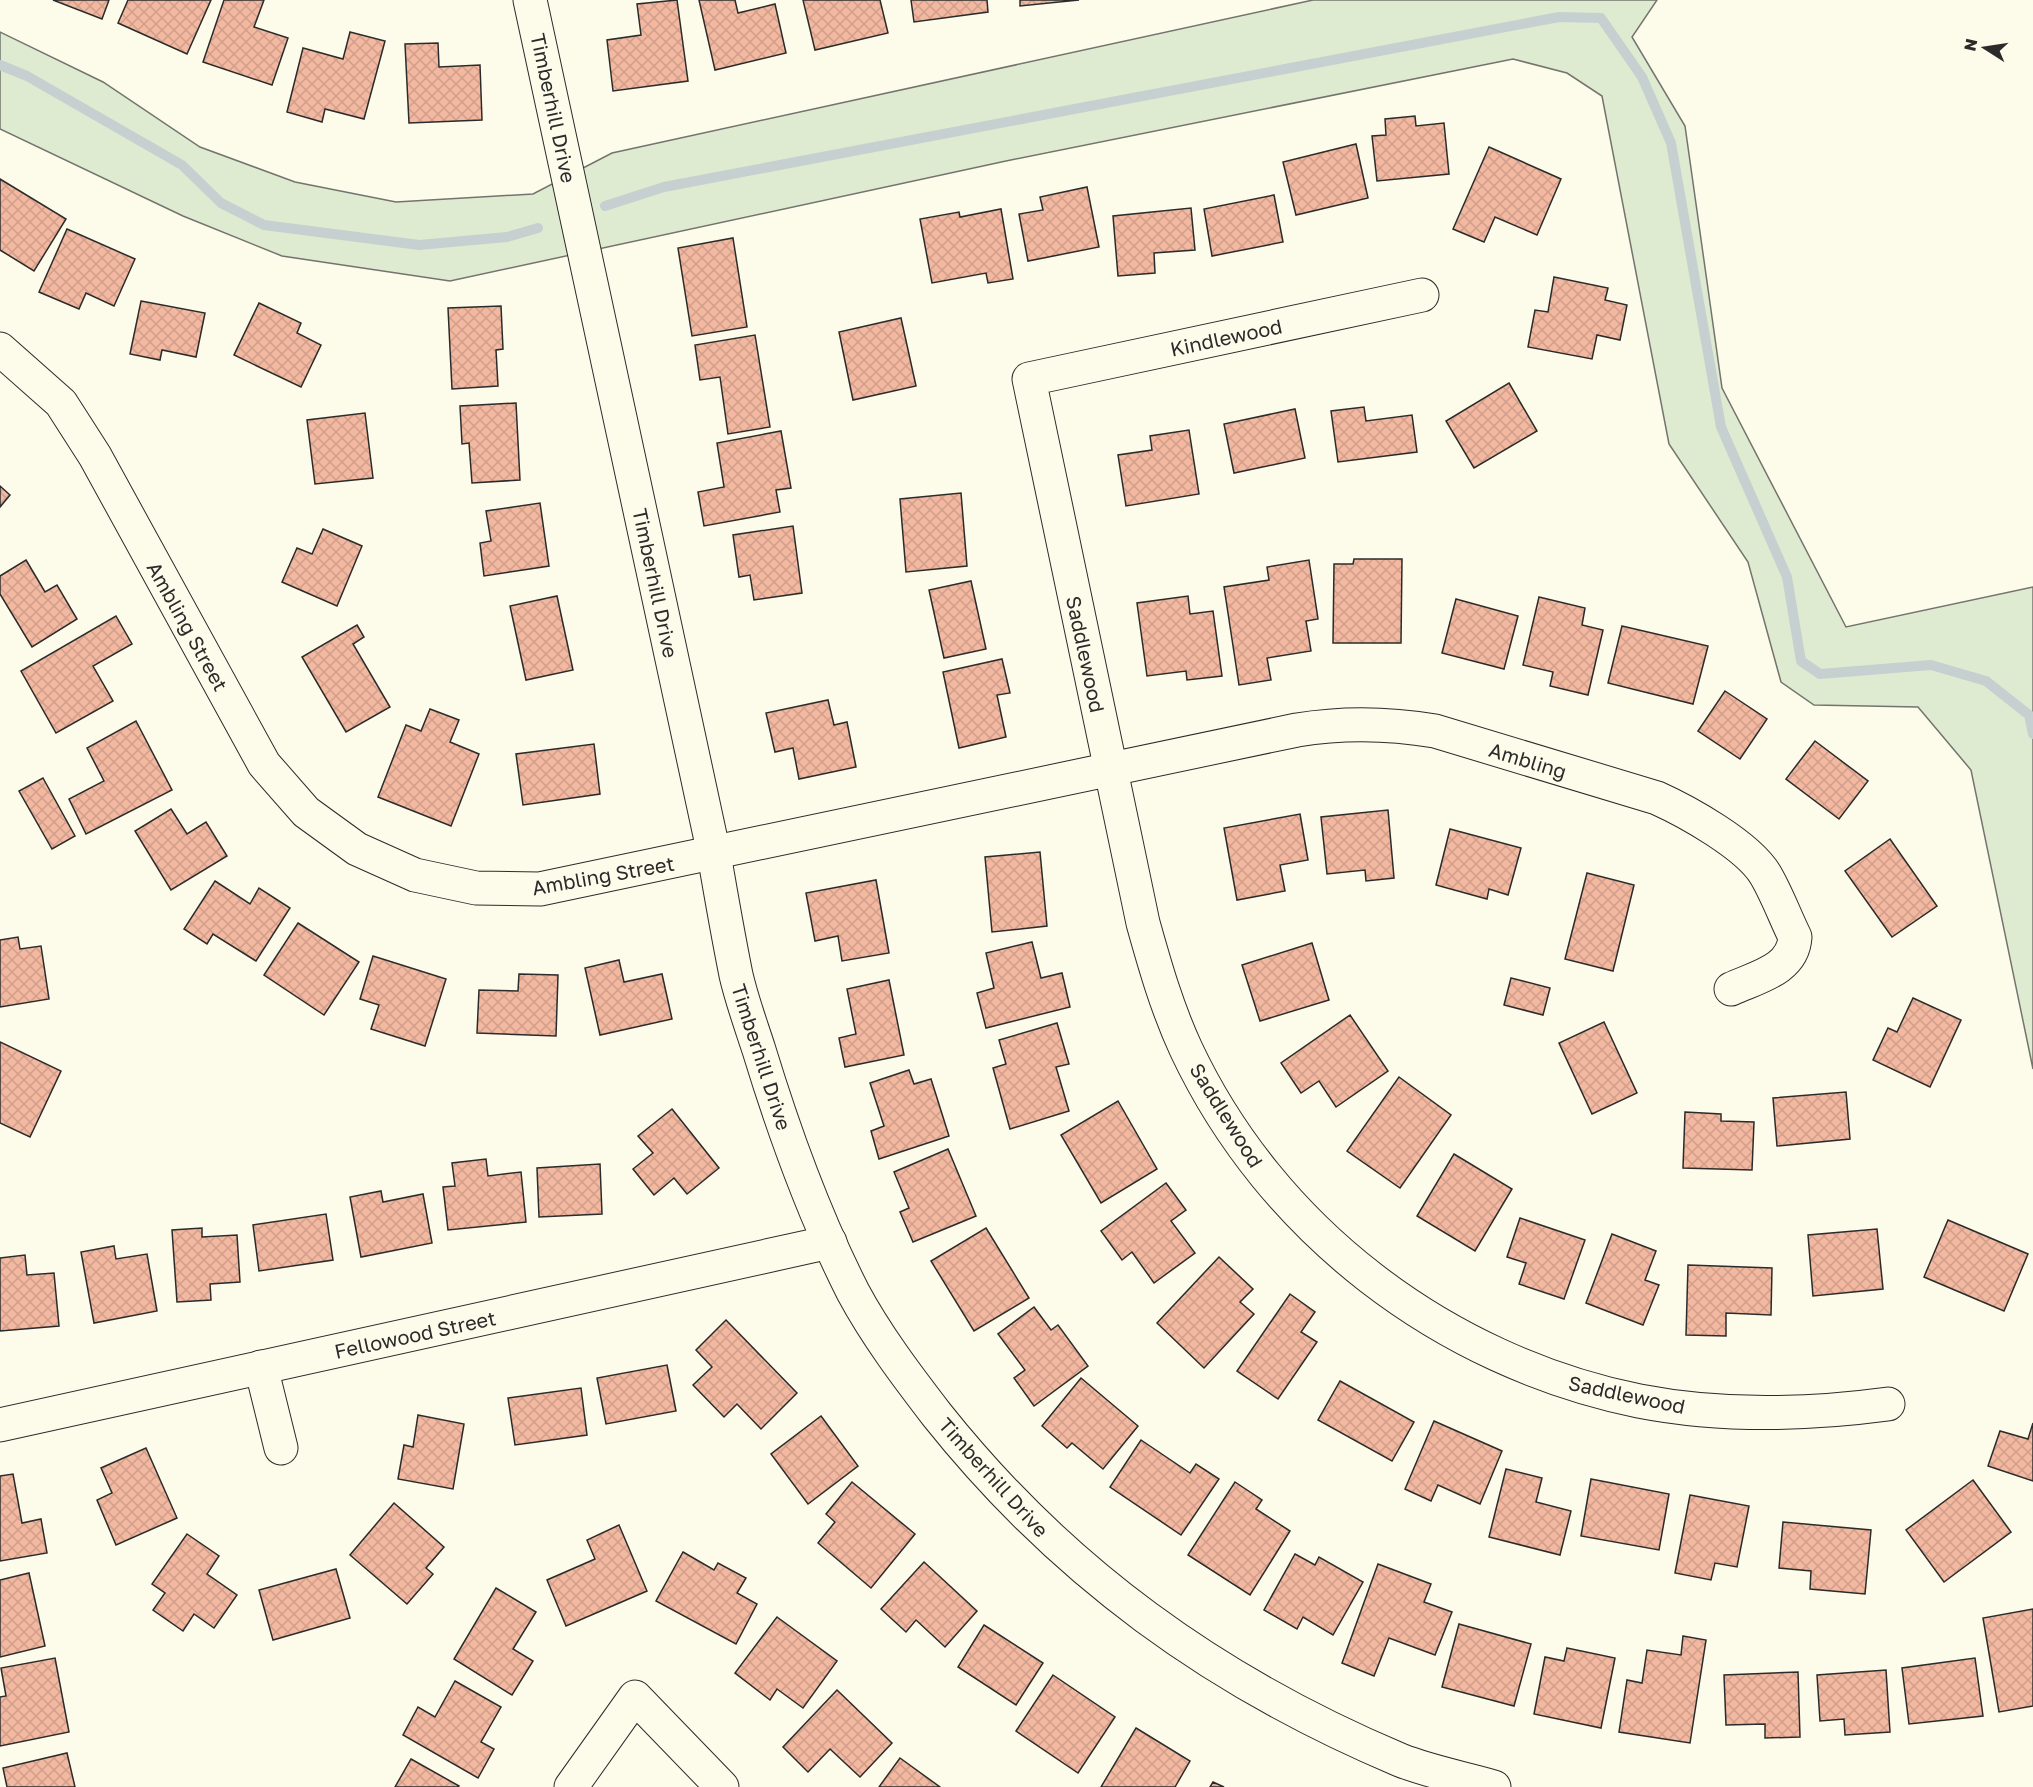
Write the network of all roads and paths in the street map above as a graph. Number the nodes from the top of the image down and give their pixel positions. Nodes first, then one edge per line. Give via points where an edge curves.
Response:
1 (531, 0) edge
2 (1422, 295) dead end
3 (0, 349) edge
4 (1029, 379) joint
5 (1110, 769) junction
6 (714, 854) junction
7 (1731, 989) dead end
8 (830, 1242) junction
9 (261, 1368) junction
10 (1888, 1404) dead end
11 (0, 1425) edge
12 (281, 1448) dead end
13 (571, 1787) edge
14 (722, 1787) edge
15 (1494, 1787) edge

1 - 6 street, Timberhill Drive
2 - 4 street, Kindlewood
3 - 6 street, Ambling Street via 61,403 95,456 264,764 306,812 330,831 357,849 415,875 509,891 571,884
4 - 5 street, Saddlewood
5 - 6 street, Ambling Street
5 - 7 street, Ambling via 1297,730 1367,723 1435,732 1657,798 1689,813 1731,841 1765,873 1795,937 1785,964
5 - 10 street, Saddlewood via 1143,923 1161,987 1186,1048 1217,1107 1254,1162 1297,1212 1345,1258 1453,1334 1513,1363 1575,1385 1640,1401 1705,1410 1828,1412
6 - 8 street, Timberhill Drive via 737,979 775,1103
8 - 9 street, Fellowood Street
8 - 15 street, Timberhill Drive via 855,1294 908,1377 977,1464 1055,1544 1141,1616 1223,1671 1320,1722 1403,1761
9 - 11 street, Fellowood Street
9 - 12 street
13 - 14 street via 635,1697

